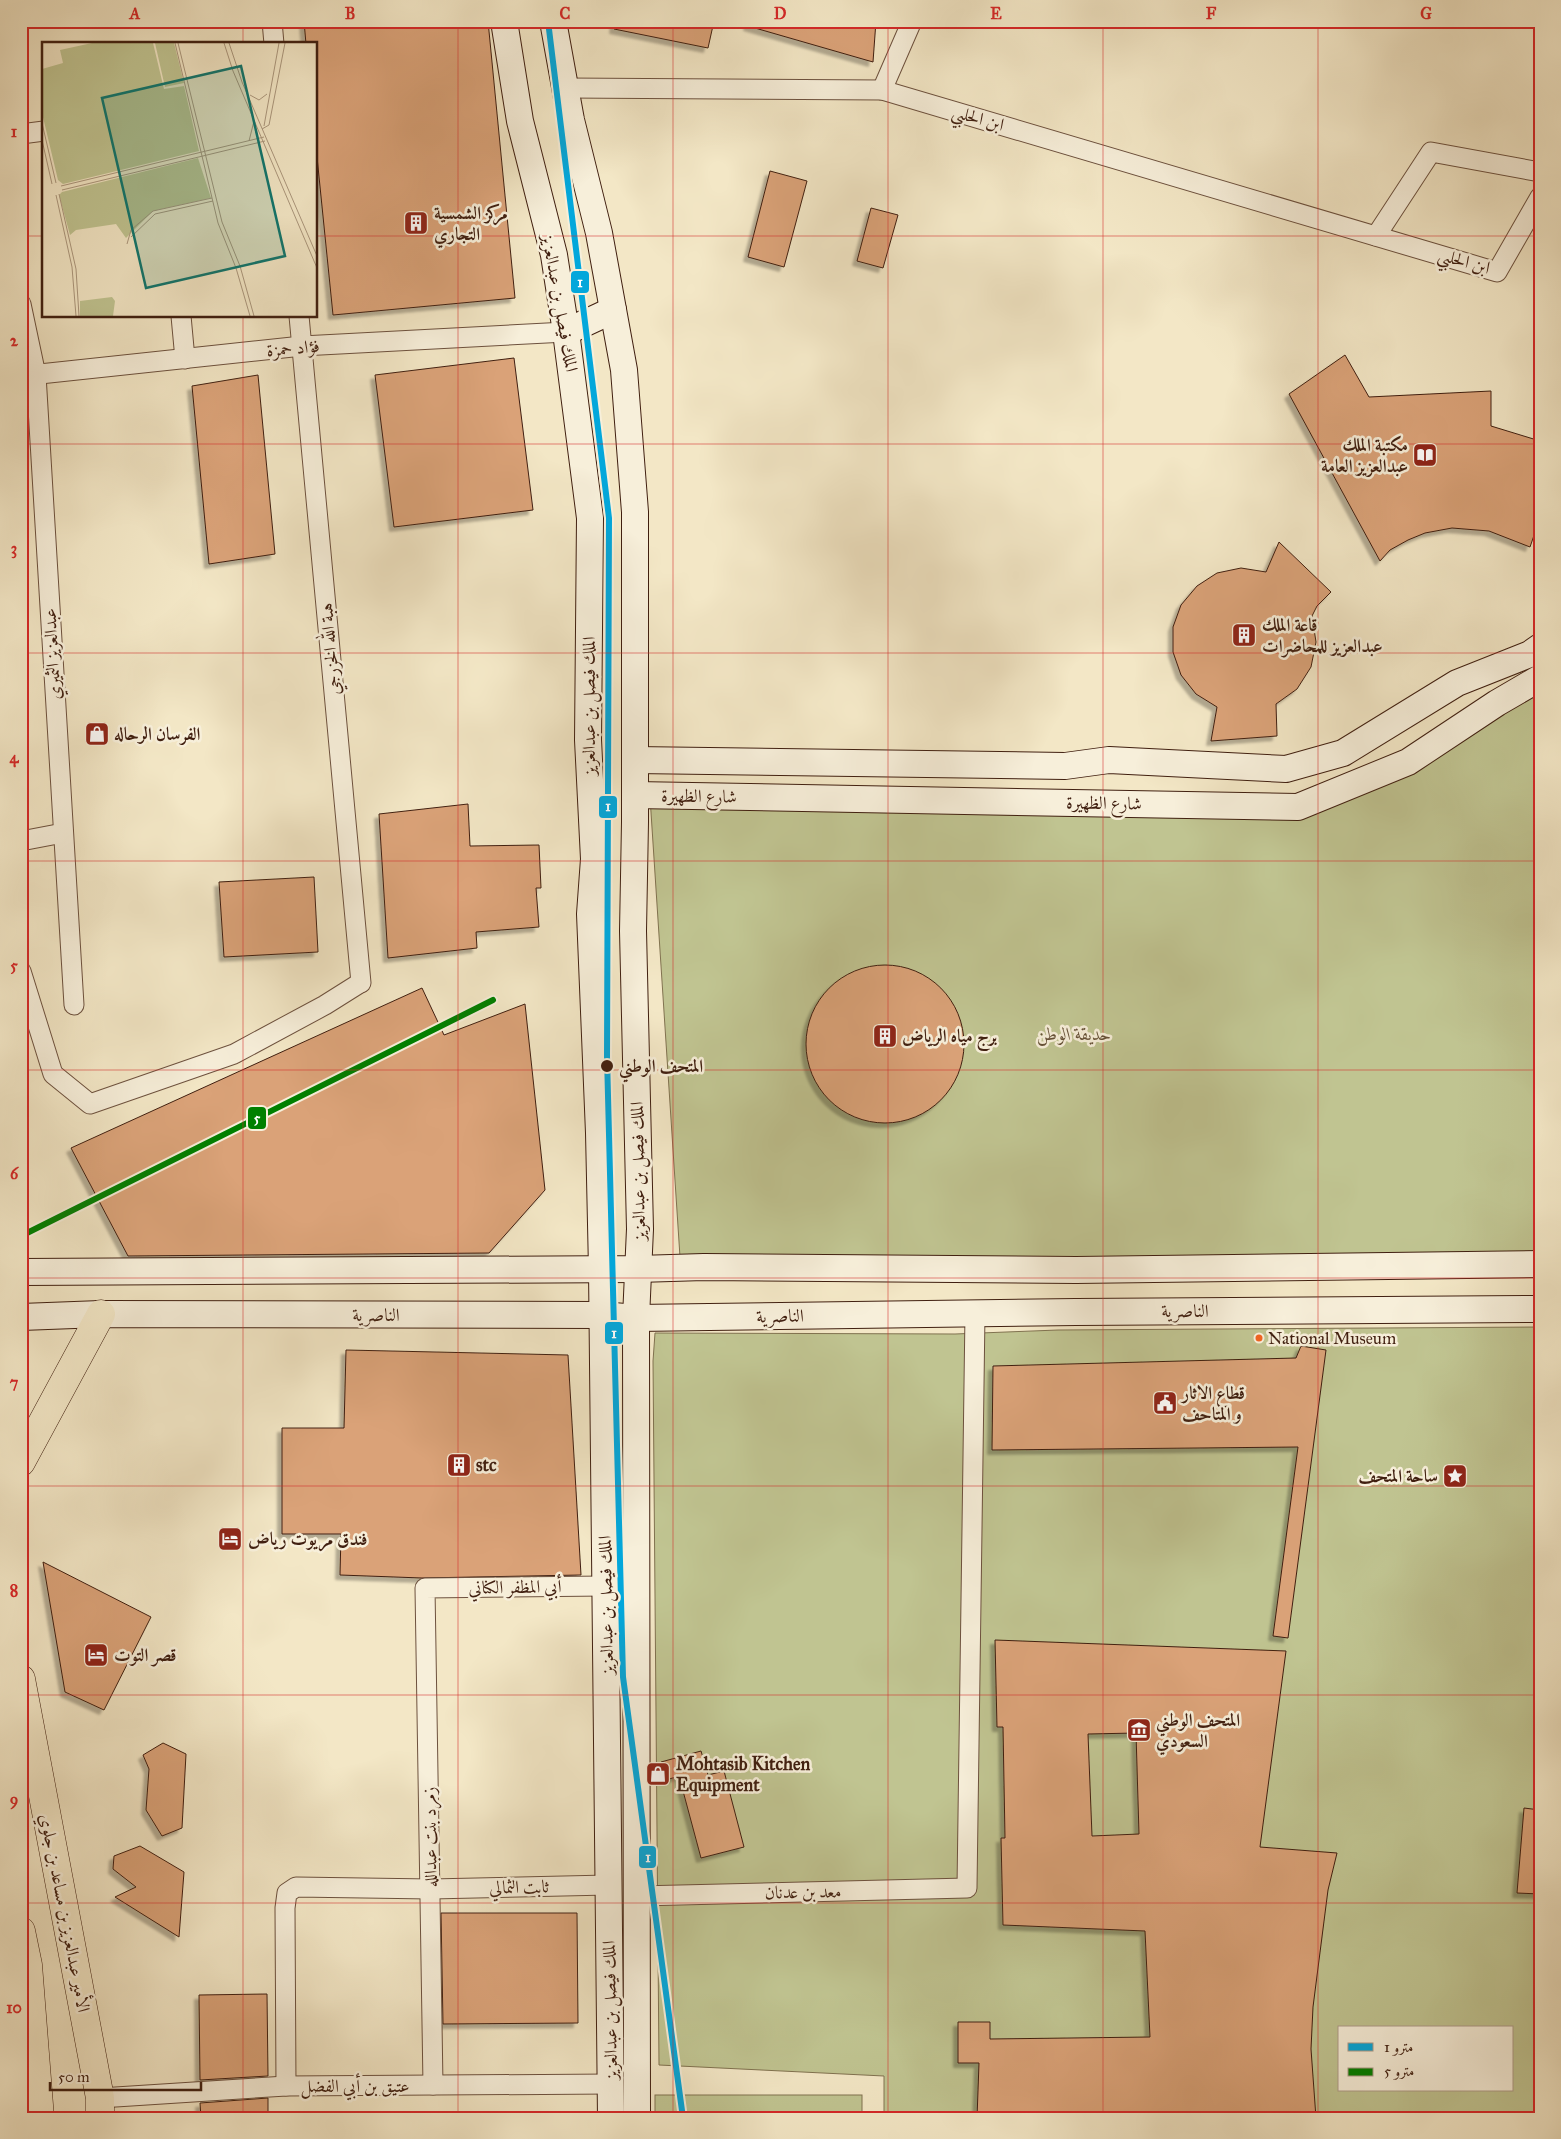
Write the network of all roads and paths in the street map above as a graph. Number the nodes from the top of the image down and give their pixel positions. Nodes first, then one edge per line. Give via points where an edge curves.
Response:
1 (272, 21) edge
2 (504, 21) edge
3 (553, 21) edge
4 (912, 21) edge
5 (274, 42) edge
6 (566, 88) junction
7 (882, 90) junction
8 (42, 131) edge
9 (21, 134) edge
10 (1540, 172) edge
11 (1540, 196) edge
12 (1376, 236) junction
13 (21, 304) edge
14 (613, 310) junction
15 (181, 318) edge
16 (299, 318) edge
17 (566, 332) junction
18 (302, 346) junction
19 (185, 359) junction
20 (29, 376) edge
21 (1540, 647) edge
22 (1540, 678) edge
23 (635, 760) junction
24 (635, 795) junction
25 (63, 834) junction
26 (21, 841) edge
27 (21, 971) edge
28 (74, 1005) dead end
29 (1540, 1264) edge
30 (602, 1269) junction
31 (638, 1269) junction
32 (1076, 1270) junction
33 (21, 1272) edge
34 (1540, 1309) edge
35 (1076, 1312) junction
36 (975, 1313) junction
37 (101, 1314) junction
38 (602, 1315) junction
39 (21, 1317) edge
40 (636, 1318) junction
41 (21, 1462) edge
42 (606, 1586) junction
43 (425, 1588) joint
44 (21, 1679) edge
45 (608, 1885) junction
46 (431, 1889) junction
47 (638, 1896) junction
48 (21, 1931) edge
49 (25, 1954) edge
50 (611, 2084) junction
51 (433, 2085) junction
52 (286, 2086) junction
53 (100, 2108) edge
54 (40, 2118) edge
55 (611, 2118) edge
56 (637, 2118) edge

1 - 5 street
2 - 17 street, الملك فيصل بن عبدالعزيز via 520,121 554,255
3 - 6 street, الملك فيصل بن عبدالعزيز
4 - 7 street
6 - 7 street, ابن الحلبي
6 - 14 street, الملك فيصل بن عبدالعزيز
7 - 12 street, ابن الحلبي
8 - 9 street
10 - 12 street via 1431,152
11 - 12 street, ابن الحلبي via 1497,272
13 - 20 street, عبدالعزيز الثميري
14 - 17 street
14 - 23 street, الملك فيصل بن عبدالعزيز via 624,370 635,512
15 - 19 street
16 - 18 street, هبة الله الخزرجي
17 - 18 street, فؤاد حمزة
17 - 30 street, الملك فيصل بن عبدالعزيز via 590,518 588,740 594,859 590,914
18 - 19 street, فؤاد حمزة
18 - 27 street, هبة الله الخزرجي via 361,983 234,1054 90,1104 53,1074
19 - 20 street, فؤاد حمزة
20 - 25 street, عبدالعزيز الثميري
21 - 23 street, شارع الظهيرة via 1456,683 1343,752 1286,769 1109,760 1065,766
22 - 24 street, شارع الظهيرة via 1408,762 1298,807
23 - 24 street, الملك فيصل بن عبدالعزيز
24 - 31 street, الملك فيصل بن عبدالعزيز via 633,931 640,1229
25 - 26 street
25 - 28 street, عبدالعزيز الثميري
29 - 32 street
30 - 31 street
30 - 33 street
30 - 38 street, الملك فيصل بن عبدالعزيز
31 - 32 street
31 - 40 street, الملك فيصل بن عبدالعزيز
32 - 35 street via 1055,1275 1046,1291 1056,1308
34 - 35 street, الناصرية
35 - 36 street, الناصرية
36 - 40 street, الناصرية
36 - 47 street, معد بن عدنان via 967,1888
37 - 38 street, الناصرية
37 - 39 street, الناصرية
37 - 41 main road
38 - 40 street, الناصرية
38 - 42 street, الملك فيصل بن عبدالعزيز
40 - 47 street, الملك فيصل بن عبدالعزيز
42 - 43 street, أبي المظفر الكناني
42 - 45 street, الملك فيصل بن عبدالعزيز
43 - 46 street, زمرد بنت عبدالله
44 - 53 main road, الأمير عبدالعزيز بن مساعد بن جلوي
45 - 46 street, ثابت الثمالي
45 - 50 street, الملك فيصل بن عبدالعزيز
46 - 51 street, زمرد بنت عبدالله
46 - 52 street, ثابت الثمالي via 296,1887 287,1893
47 - 56 street, الملك فيصل بن عبدالعزيز
48 - 49 main road
49 - 54 main road
50 - 51 street, عتيق بن أبي الفضل
50 - 55 street, الملك فيصل بن عبدالعزيز
51 - 52 street, عتيق بن أبي الفضل
52 - 53 street, عتيق بن أبي الفضل

